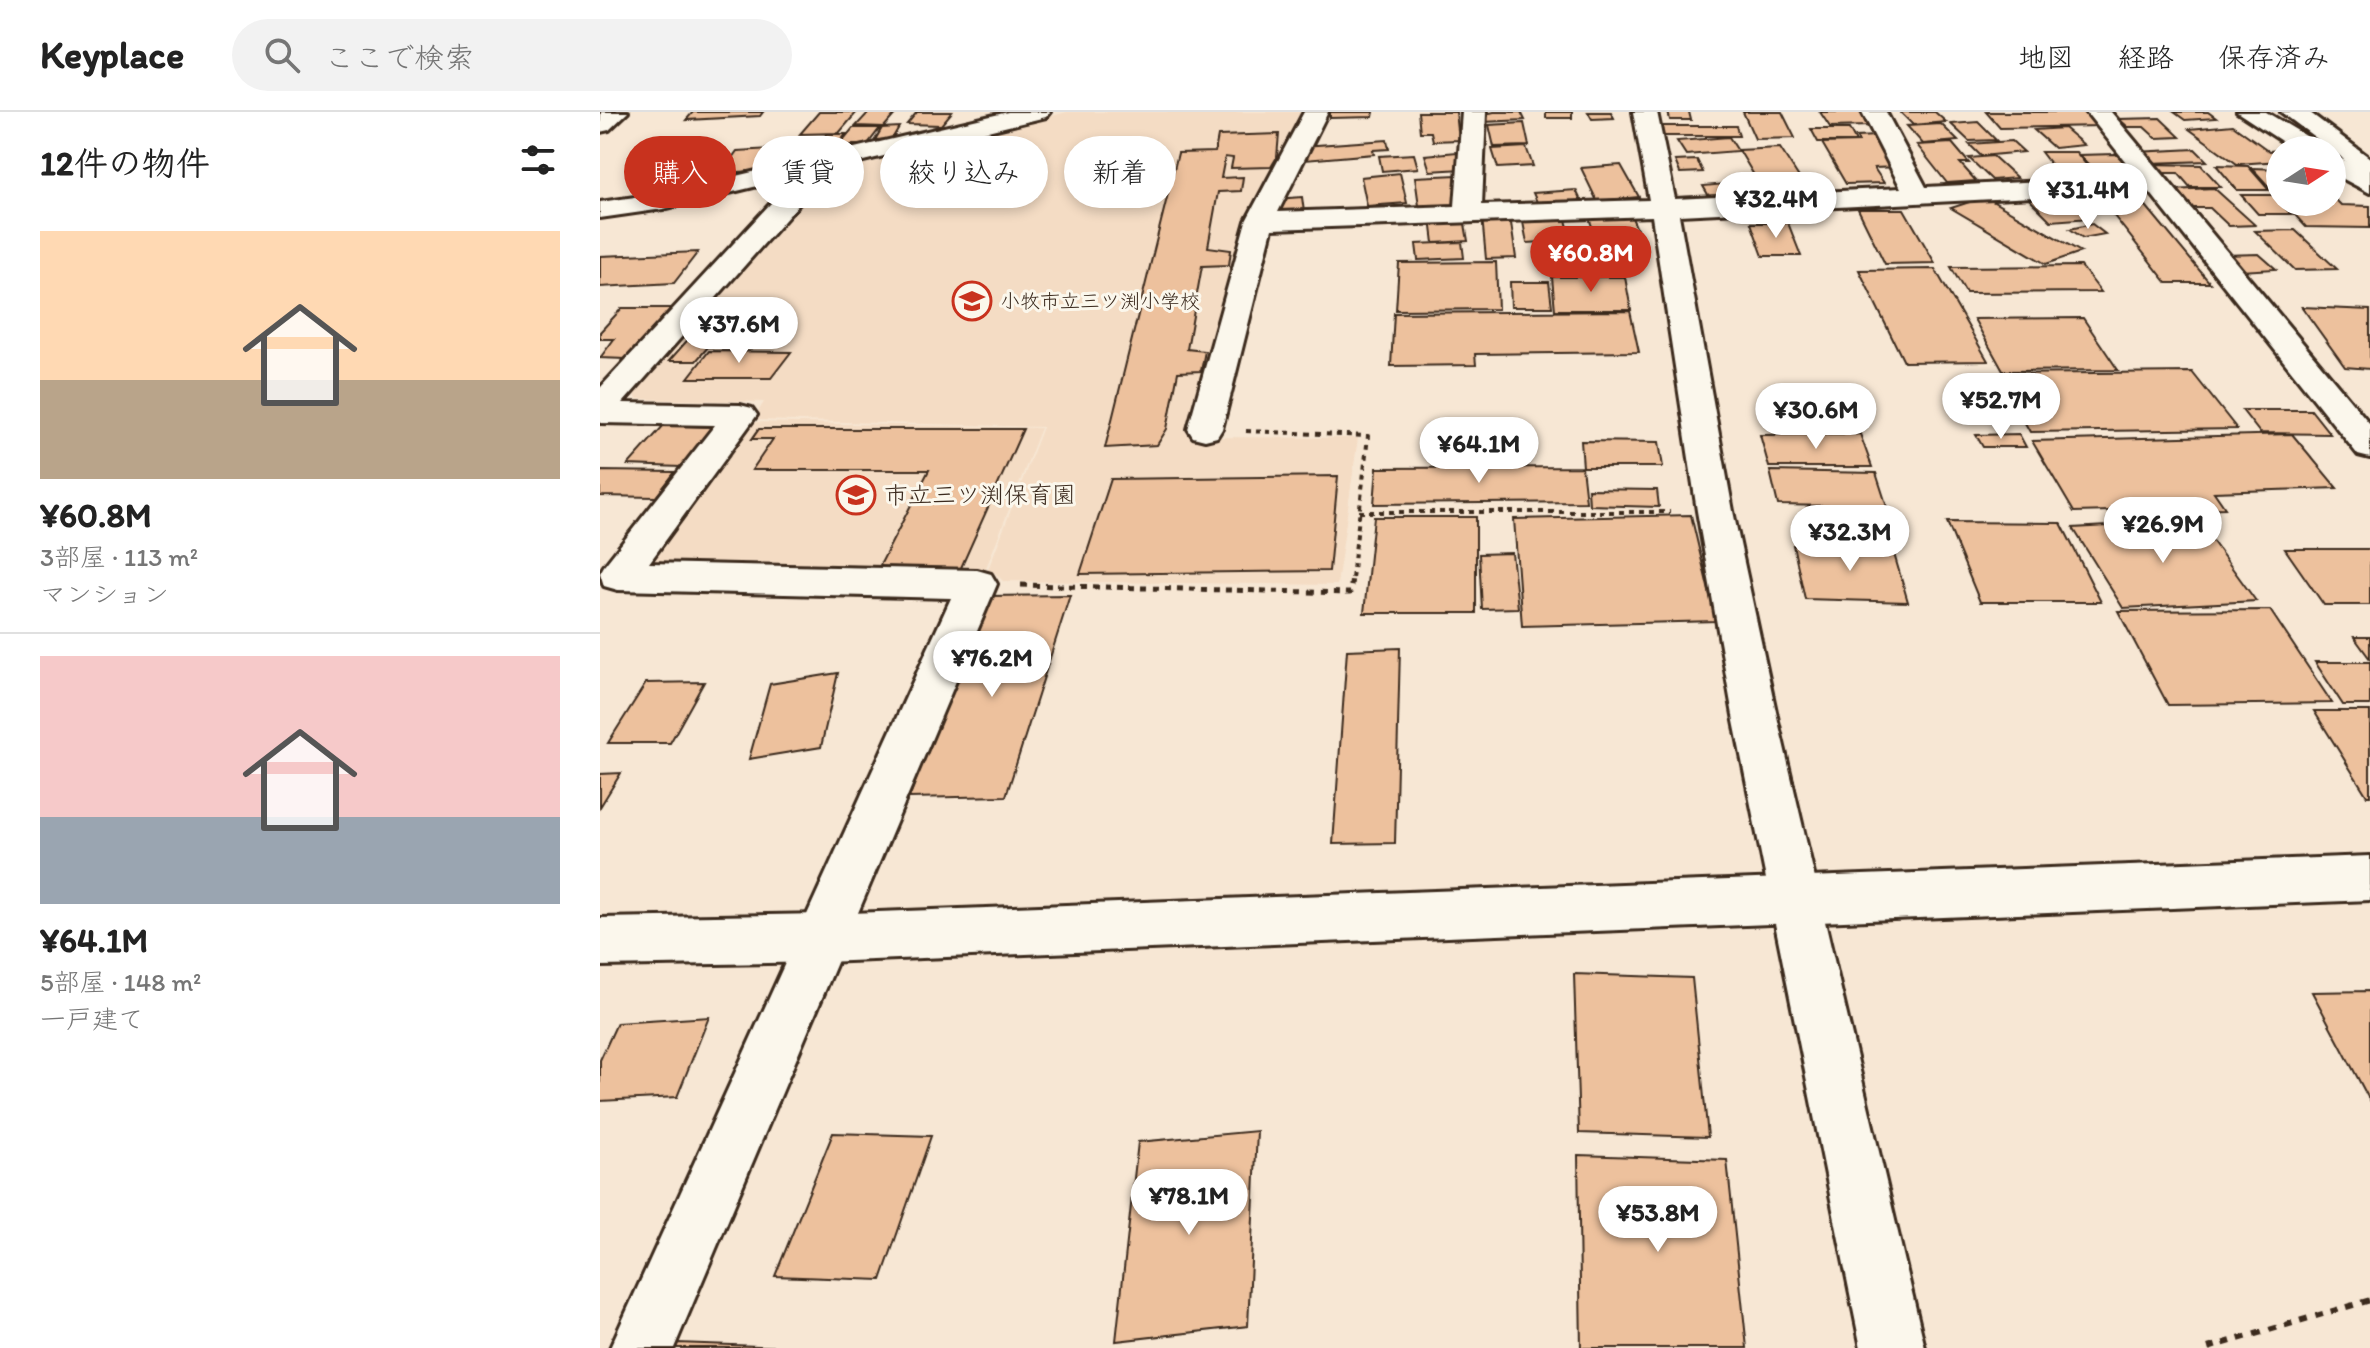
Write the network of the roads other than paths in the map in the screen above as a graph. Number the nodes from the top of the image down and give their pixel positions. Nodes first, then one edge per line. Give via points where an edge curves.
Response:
1 (616, 112) edge
2 (1038, 112) edge
3 (1316, 112) edge
4 (1474, 112) edge
5 (1645, 112) edge
6 (1874, 112) edge
7 (2098, 112) edge
8 (2249, 112) edge
9 (2293, 112) edge
10 (964, 122) edge
11 (600, 125) edge
12 (2289, 136) edge
13 (864, 151) edge
14 (2346, 170) edge
15 (2370, 172) edge
16 (2156, 183) junction
17 (2370, 185) edge
18 (1918, 196) junction
19 (624, 206) edge
20 (632, 208) edge
21 (781, 208) edge
22 (1665, 208) junction
23 (600, 210) edge
24 (1468, 214) junction
25 (1260, 221) junction
26 (600, 238) edge
27 (600, 410) edge
28 (1205, 429) road end
29 (2370, 447) edge
30 (2370, 878) edge
31 (1794, 898) junction
32 (824, 938) junction
33 (600, 942) edge
34 (642, 1348) edge
35 (1893, 1348) edge

1 - 11 main road
2 - 10 main road
3 - 25 main road
4 - 24 main road
5 - 22 main road
6 - 18 main road
7 - 16 main road
8 - 12 main road
9 - 15 main road
10 - 13 main road
14 - 17 main road
16 - 18 main road
16 - 29 main road
18 - 22 main road
19 - 23 main road
20 - 26 main road
21 - 27 main road
22 - 24 main road
22 - 31 main road via 1715,512
24 - 25 main road
25 - 28 main road
27 - 32 main road via 740,415 618,576 977,584
30 - 31 main road
31 - 32 main road
31 - 35 main road
32 - 33 main road
32 - 34 main road

